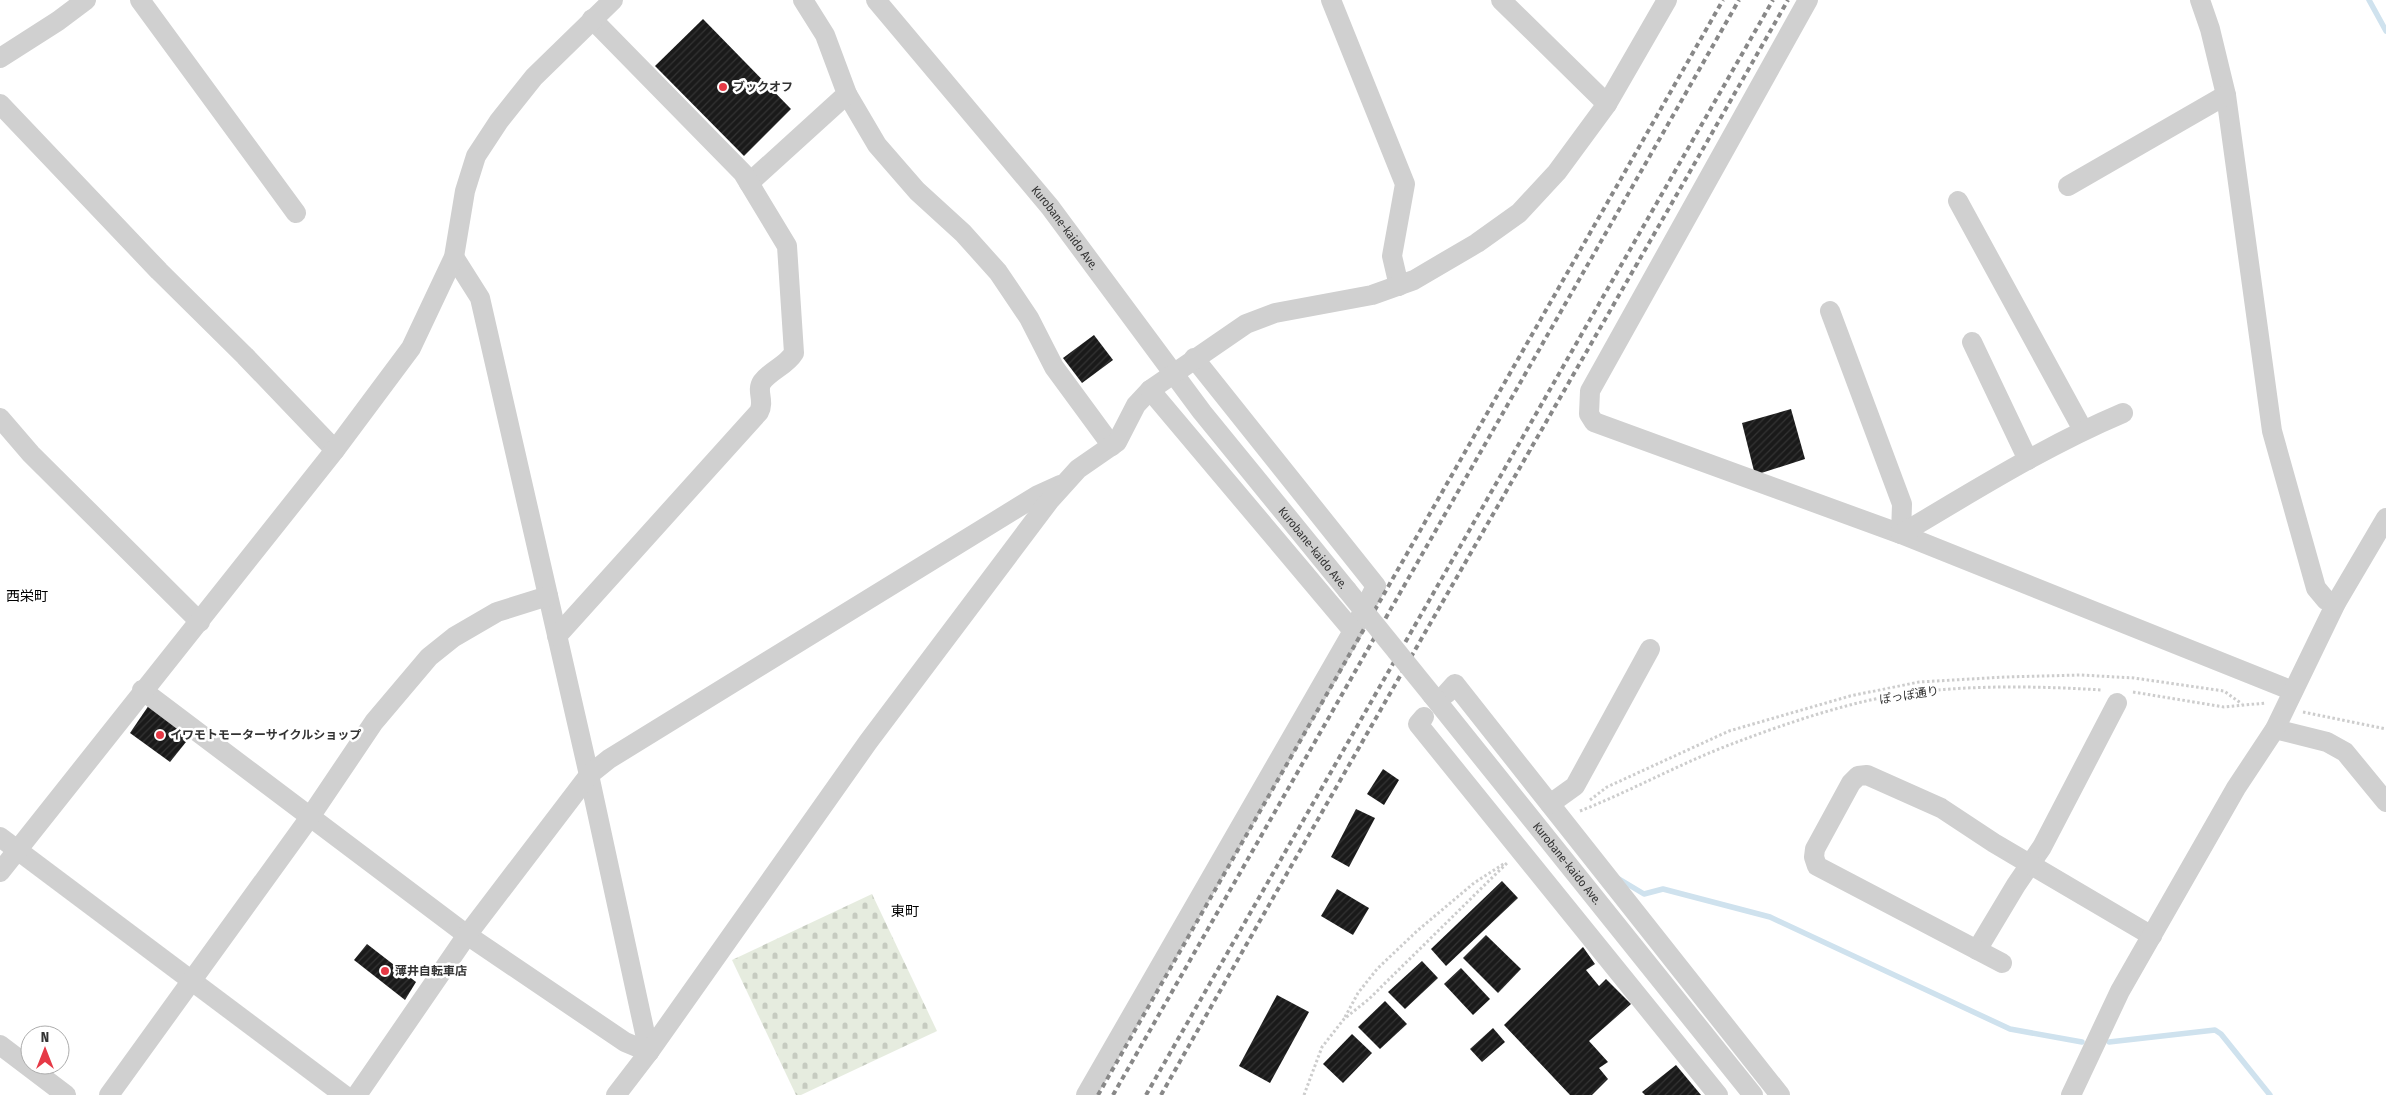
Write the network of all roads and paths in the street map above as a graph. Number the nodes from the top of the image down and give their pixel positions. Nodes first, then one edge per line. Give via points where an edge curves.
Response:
1 (86, 0) edge
2 (140, 0) edge
3 (613, 0) edge
4 (804, 0) edge
5 (876, 0) edge
6 (1331, 0) edge
7 (1501, 0) edge
8 (1667, 0) edge
9 (1808, 0) edge
10 (2200, 0) edge
11 (592, 18) junction
12 (0, 58) edge
13 (847, 94) junction
14 (2226, 96) junction
15 (0, 104) edge
16 (1607, 104) junction
17 (749, 183) junction
18 (2068, 186) dead end
19 (1958, 200) dead end
20 (296, 213) dead end
21 (454, 256) junction
22 (1399, 286) junction
23 (1830, 311) dead end
24 (1972, 342) dead end
25 (1194, 358) junction
26 (1172, 372) junction
27 (1150, 390) junction
28 (2123, 413) dead end
29 (0, 418) edge
30 (2083, 430) junction
31 (1112, 446) junction
32 (335, 450) junction
33 (2028, 460) junction
34 (1064, 483) junction
35 (2383, 522) edge
36 (1901, 534) junction
37 (548, 596) junction
38 (2336, 603) junction
39 (200, 622) junction
40 (1353, 631) junction
41 (557, 636) junction
42 (1650, 649) dead end
43 (142, 690) junction
44 (2293, 691) junction
45 (1439, 694) junction
46 (2118, 695) junction
47 (2267, 703) dead end
48 (2242, 704) junction
49 (2306, 713) dead end
50 (1424, 717) dead end
51 (2275, 729) junction
52 (2386, 729) edge
53 (589, 775) junction
54 (2386, 802) edge
55 (1550, 804) junction
56 (310, 817) junction
57 (0, 837) edge
58 (16, 849) junction
59 (2030, 864) junction
60 (0, 872) edge
61 (467, 935) junction
62 (2152, 936) junction
63 (1977, 950) junction
64 (2002, 963) dead end
65 (190, 980) junction
66 (1344, 1019) junction
67 (0, 1045) edge
68 (649, 1052) junction
69 (66, 1095) edge
70 (109, 1095) edge
71 (344, 1095) edge
72 (357, 1095) edge
73 (616, 1095) edge
74 (1086, 1095) edge
75 (1304, 1095) edge
76 (1718, 1095) edge
77 (1753, 1095) edge
78 (1780, 1095) edge
79 (2071, 1095) edge

1 - 12 street
2 - 20 street
3 - 11 street
4 - 13 street via 826,35
5 - 26 street, Kurobane-kaido Ave. via 1050,207
6 - 22 street via 1405,184 1392,256
7 - 16 street
8 - 16 street
9 - 36 street via 1590,391 1589,414 1594,422
10 - 14 street
11 - 17 street via 743,173
11 - 21 street via 534,78 476,156 465,192
13 - 17 street
13 - 31 street via 877,145 998,272 1029,318 1054,367
14 - 18 street
14 - 38 street via 2272,431 2316,588 2326,600
15 - 32 street
16 - 22 street via 1557,172 1519,213 1477,243
17 - 41 street via 787,246 794,353 789,362 763,382 760,389 763,405 759,412
19 - 30 street
21 - 32 street via 411,348
21 - 37 street via 480,298
22 - 25 street via 1372,295 1275,313 1246,324
23 - 36 street via 1902,504
24 - 33 street
25 - 26 street
25 - 40 street via 1376,586
26 - 27 street
26 - 45 street, Kurobane-kaido Ave., bridge via 1347,590
27 - 31 street via 1136,405
27 - 40 street
28 - 30 street
29 - 39 street via 31,454
30 - 33 street
31 - 34 street via 1078,469
32 - 39 street
33 - 36 street
34 - 53 street via 1038,495 913,571 609,759
34 - 68 street via 868,742
35 - 38 street
36 - 44 street
37 - 41 street
37 - 56 street via 497,612 454,637 428,657 374,722
38 - 44 street
39 - 43 street
40 - 74 street
41 - 53 street
42 - 55 street via 1575,786
43 - 56 street
43 - 58 street
44 - 51 street
45 - 55 street via 1455,684
45 - 77 street, Kurobane-kaido Ave.
46 - 48 path, ぽっぽ通り via 2224,706
46 - 48 path, ぽっぽ通り via 2004,688 1949,689 1840,708 1735,743 1571,815 1607,787 1729,731 1850,696 1919,682 2005,677 2120,677 2224,691
46 - 59 street via 2042,847
47 - 48 path, ぽっぽ通り
49 - 52 path
50 - 76 street via 1418,724
51 - 54 street via 2327,742 2345,752
51 - 62 street via 2236,788
53 - 61 street
53 - 68 street
55 - 78 street
56 - 61 street
56 - 65 street
57 - 58 street
58 - 60 street
58 - 65 street
59 - 62 street
59 - 63 street
59 - 63 street via 1941,808 1867,776 1858,776 1851,783 1815,849 1817,866
61 - 68 street via 625,1042
61 - 72 street
62 - 79 street via 2120,991
63 - 64 street
65 - 70 street
65 - 71 street
66 - 66 path via 1369,999 1511,859 1474,883 1377,969 1358,993
66 - 75 path via 1322,1047
67 - 69 street
68 - 73 street

